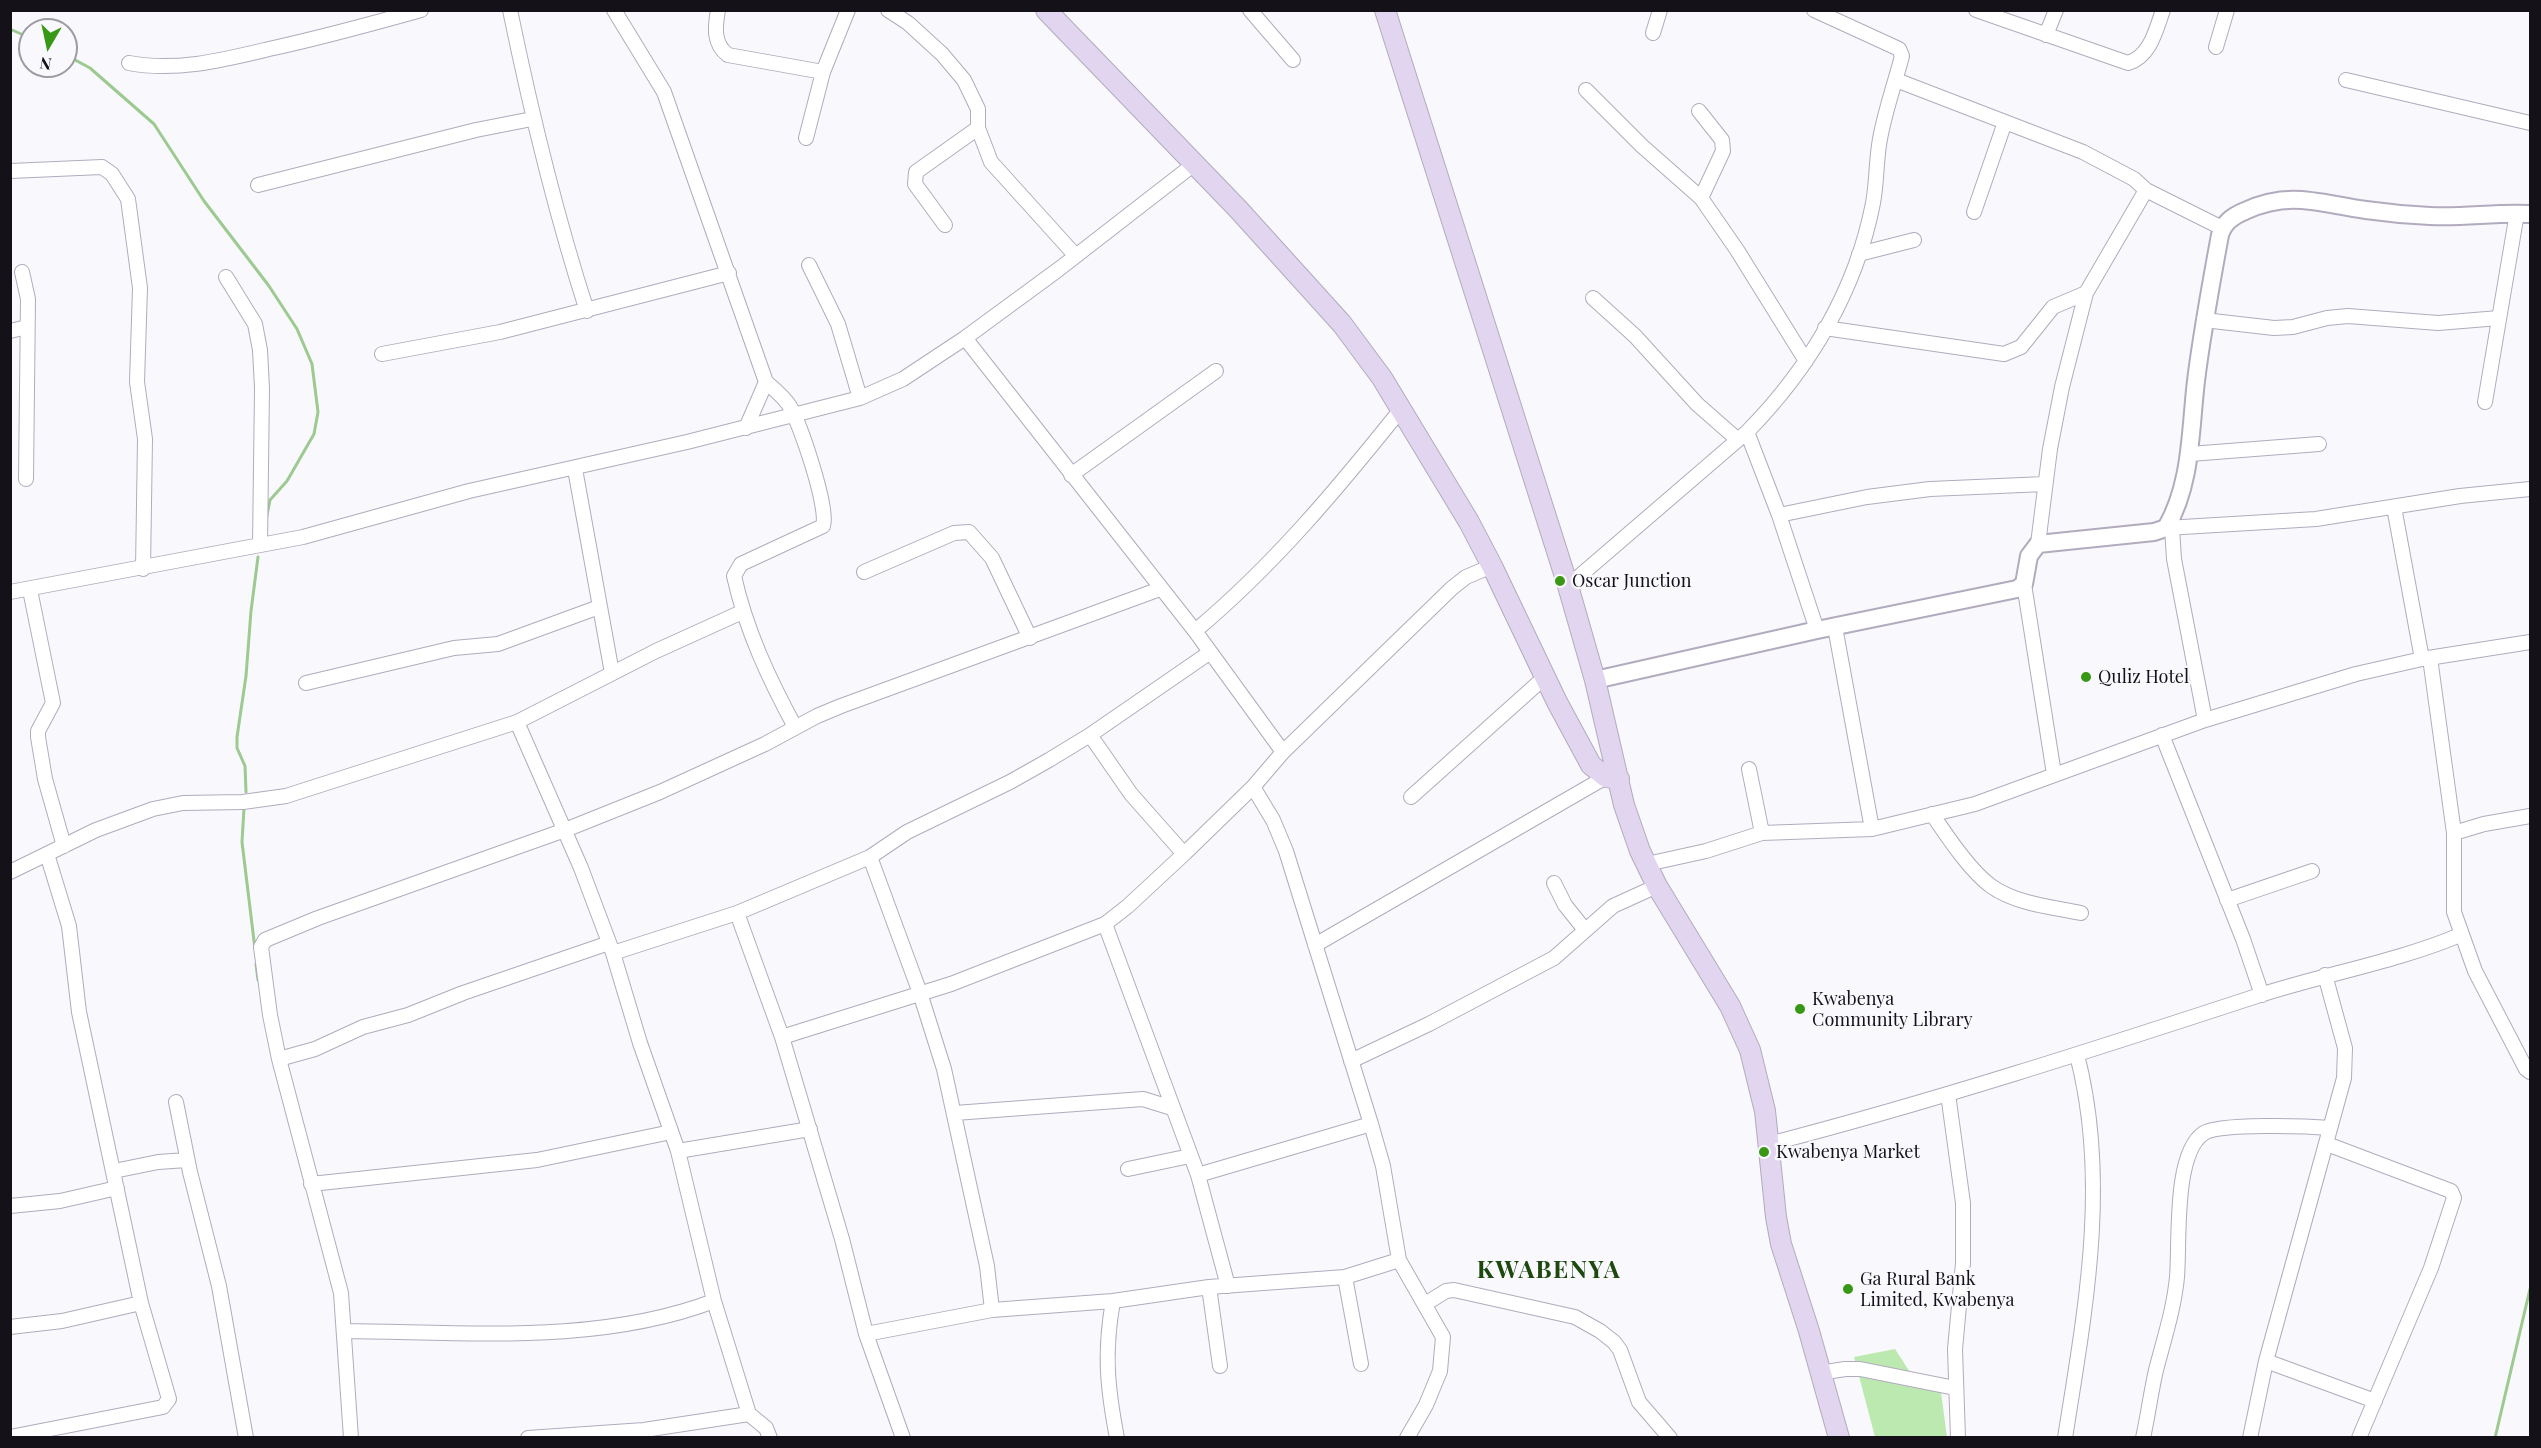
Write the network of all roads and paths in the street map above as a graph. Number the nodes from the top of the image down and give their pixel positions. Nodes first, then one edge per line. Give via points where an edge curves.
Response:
1 (421, 10) edge
2 (510, 10) edge
3 (614, 10) edge
4 (718, 10) edge
5 (848, 10) edge
6 (888, 10) edge
7 (1046, 10) edge
8 (1250, 10) edge
9 (1385, 10) edge
10 (1660, 10) edge
11 (1814, 10) edge
12 (1976, 10) edge
13 (2056, 10) edge
14 (2163, 10) edge
15 (2227, 10) edge
16 (1653, 33) dead end
17 (2046, 35) junction
18 (2216, 47) dead end
19 (1293, 60) dead end
20 (129, 63) dead end
21 (823, 72) junction
22 (1896, 80) junction
23 (2346, 80) dead end
24 (1586, 90) dead end
25 (1699, 111) dead end
26 (532, 119) junction
27 (2005, 122) junction
28 (2530, 123) edge
29 (978, 128) junction
30 (806, 138) dead end
31 (1193, 165) junction
32 (10, 171) edge
33 (258, 185) dead end
34 (2146, 190) junction
35 (1701, 198) junction
36 (1974, 212) dead end
37 (2524, 213) edge
38 (945, 225) dead end
39 (2222, 228) junction
40 (1914, 240) dead end
41 (1859, 254) junction
42 (1075, 255) junction
43 (809, 265) dead end
44 (22, 272) dead end
45 (729, 273) junction
46 (226, 277) dead end
47 (2086, 293) junction
48 (1593, 298) dead end
49 (587, 311) junction
50 (2499, 318) junction
51 (2204, 320) junction
52 (27, 327) junction
53 (1825, 328) junction
54 (10, 331) edge
55 (965, 338) junction
56 (382, 354) dead end
57 (1806, 362) junction
58 (1216, 371) dead end
59 (766, 382) junction
60 (860, 398) junction
61 (2485, 402) dead end
62 (1402, 408) junction
63 (794, 416) junction
64 (746, 428) junction
65 (1743, 436) junction
66 (2319, 444) dead end
67 (2190, 454) junction
68 (575, 469) junction
69 (1071, 475) junction
70 (26, 479) dead end
71 (2045, 484) junction
72 (2530, 489) edge
73 (2394, 507) junction
74 (1779, 515) junction
75 (2169, 528) junction
76 (2038, 544) junction
77 (260, 545) junction
78 (1492, 566) junction
79 (143, 569) junction
80 (864, 572) dead end
81 (2024, 584) junction
82 (1568, 586) junction
83 (1160, 589) junction
84 (30, 590) junction
85 (10, 592) edge
86 (599, 607) junction
87 (742, 612) junction
88 (1834, 627) junction
89 (1817, 630) junction
90 (1195, 631) junction
91 (1030, 638) junction
92 (2530, 642) edge
93 (1209, 653) junction
94 (2426, 659) junction
95 (612, 673) junction
96 (1545, 677) junction
97 (1595, 680) junction
98 (306, 683) dead end
99 (2205, 720) junction
100 (517, 722) junction
101 (795, 727) junction
102 (1090, 735) junction
103 (2162, 735) junction
104 (1284, 752) junction
105 (1749, 769) dead end
106 (2054, 774) junction
107 (1613, 778) junction
108 (1252, 787) junction
109 (1411, 797) dead end
110 (1932, 814) junction
111 (2530, 816) edge
112 (1872, 829) junction
113 (565, 831) junction
114 (1762, 833) junction
115 (2454, 833) junction
116 (64, 846) junction
117 (47, 854) junction
118 (1184, 854) junction
119 (870, 857) junction
120 (1647, 864) junction
121 (2312, 871) dead end
122 (10, 872) edge
123 (1554, 883) dead end
124 (1657, 886) junction
125 (2226, 900) junction
126 (737, 913) junction
127 (2081, 914) dead end
128 (1106, 924) junction
129 (1585, 930) junction
130 (2460, 935) junction
131 (1315, 945) junction
132 (611, 948) junction
133 (2325, 975) junction
134 (920, 993) junction
135 (2262, 994) junction
136 (782, 1037) junction
137 (2076, 1055) junction
138 (279, 1059) junction
139 (1351, 1061) junction
140 (2530, 1072) edge
141 (1160, 1076) junction
142 (1948, 1094) junction
143 (1143, 1099) junction
144 (176, 1102) dead end
145 (1172, 1108) junction
146 (955, 1113) junction
147 (1371, 1124) junction
148 (2330, 1128) junction
149 (810, 1129) junction
150 (671, 1132) junction
151 (1769, 1144) junction
152 (2327, 1144) junction
153 (678, 1151) junction
154 (1190, 1156) junction
155 (187, 1160) junction
156 (1128, 1169) dead end
157 (114, 1171) junction
158 (1198, 1175) junction
159 (311, 1184) junction
160 (117, 1188) junction
161 (10, 1206) edge
162 (1399, 1260) junction
163 (1345, 1277) junction
164 (1228, 1286) junction
165 (1209, 1287) junction
166 (714, 1301) junction
167 (1113, 1301) junction
168 (141, 1303) junction
169 (1425, 1304) junction
170 (992, 1310) junction
171 (10, 1326) edge
172 (345, 1331) junction
173 (866, 1334) junction
174 (2266, 1361) junction
175 (1361, 1364) dead end
176 (1220, 1366) dead end
177 (1820, 1373) junction
178 (1955, 1388) junction
179 (2376, 1401) junction
180 (749, 1414) junction
181 (644, 1434) edge
182 (10, 1437) edge
183 (246, 1437) edge
184 (351, 1437) edge
185 (528, 1437) edge
186 (770, 1437) edge
187 (903, 1437) edge
188 (1117, 1437) edge
189 (1407, 1437) edge
190 (1670, 1437) edge
191 (1839, 1437) edge
192 (1958, 1437) edge
193 (2065, 1437) edge
194 (2143, 1437) edge
195 (2250, 1437) edge
196 (2359, 1437) edge

1 - 20 street via 314,39 196,64
2 - 26 street
3 - 45 street via 664,92
4 - 21 street via 716,37 728,55
5 - 21 street
6 - 29 street via 942,54 964,80 978,109
7 - 31 main road
8 - 19 street
9 - 82 main road
10 - 16 street
11 - 22 street via 1899,49 1902,56
12 - 17 street
13 - 17 street
14 - 17 street via 2145,53 2131,62 2121,62
15 - 18 street
21 - 30 street
22 - 27 street
22 - 41 street via 1880,138 1873,204
23 - 28 street
24 - 35 street
25 - 35 street via 1722,140 1723,151
26 - 33 street via 464,132
26 - 49 street
27 - 34 street via 2103,161
27 - 36 street
29 - 38 street via 916,172 915,184
29 - 42 street via 991,162
31 - 42 street
31 - 62 main road via 1342,324
32 - 79 street via 102,167 112,174 129,199 140,288 137,382 145,439
34 - 39 street
34 - 47 street
35 - 57 street
37 - 39 street via 2398,214 2289,198 2254,207
37 - 50 street
39 - 51 street
40 - 41 street
41 - 53 street via 1846,290
42 - 55 street
43 - 60 street via 838,324
44 - 52 street via 28,299
45 - 49 street
45 - 59 street
46 - 77 street via 255,324 260,350
47 - 53 street via 2054,307 2021,347 2004,354
47 - 71 street via 2062,387
48 - 65 street via 1635,336 1697,404
49 - 56 street
50 - 51 street via 2438,323 2348,316 2274,328
50 - 61 street
51 - 67 street
52 - 54 street
52 - 70 street
53 - 57 street
55 - 60 street via 903,378
55 - 69 street
57 - 65 street via 1770,409
58 - 69 street
59 - 63 street via 789,405
59 - 64 street
60 - 63 street
62 - 78 main road
62 - 90 street via 1261,573
63 - 64 street
63 - 87 street via 822,495 825,519 818,530 737,568 734,576
64 - 68 street
65 - 74 street
65 - 82 street
66 - 67 street
67 - 75 street
68 - 77 street via 469,490 303,537
68 - 86 street
69 - 83 street
71 - 74 street via 1930,489
71 - 76 street
72 - 73 street
73 - 75 street via 2316,519
73 - 94 street
74 - 89 street
75 - 76 street
75 - 99 street
76 - 81 street via 2029,556
77 - 79 street
78 - 96 main road
78 - 104 street via 1452,588
79 - 84 street
80 - 91 street via 954,533 969,532 992,558
81 - 88 street via 1988,597
81 - 106 street
82 - 97 main road
83 - 90 street
83 - 91 street
84 - 85 street
84 - 116 street via 53,703 38,731 39,744
86 - 95 street
86 - 98 street via 498,644 454,648
87 - 95 street
87 - 101 street
88 - 89 street
88 - 112 street
89 - 97 street
90 - 93 street
91 - 101 street via 841,706
92 - 94 street
93 - 102 street
93 - 104 street
94 - 99 street via 2356,674
94 - 115 street
95 - 100 street
96 - 107 main road via 1591,765
96 - 109 street
97 - 107 main road
99 - 103 street
100 - 113 street
100 - 116 street via 286,796 243,802 183,803 153,809
101 - 113 street via 698,776
102 - 118 street via 1131,794
102 - 119 street via 1010,782 908,832
103 - 106 street
103 - 125 street
104 - 108 street
105 - 114 street
106 - 110 street via 1975,804
107 - 120 main road
107 - 131 street
108 - 118 street
108 - 131 street via 1273,820 1286,852
110 - 112 street
110 - 127 street via 1952,844 1990,886 2033,903
111 - 115 street
112 - 114 street
113 - 132 street
113 - 138 street via 420,880 265,940 261,947
114 - 120 street via 1707,851
115 - 130 street via 2454,912
116 - 117 street
117 - 122 street
117 - 157 street via 69,926 79,1012
118 - 128 street
119 - 126 street
119 - 134 street
120 - 124 main road
121 - 125 street
123 - 129 street
124 - 129 street via 1613,906
124 - 151 main road via 1746,1037
125 - 135 street
126 - 132 street
126 - 136 street
128 - 134 street
128 - 141 street
129 - 139 street via 1545,963
130 - 133 street
130 - 140 street via 2475,971
131 - 139 street
132 - 138 street via 463,993
132 - 150 street
133 - 135 street
133 - 148 street via 2341,1029 2346,1064
134 - 136 street
134 - 146 street
135 - 137 street
136 - 149 street
137 - 142 street
137 - 193 street via 2085,1088 2090,1133 2092,1224 2086,1308
138 - 159 street
139 - 147 street
141 - 143 street
141 - 145 street
142 - 151 street
142 - 178 street via 1963,1203
143 - 145 street
143 - 146 street
144 - 155 street
145 - 154 street
146 - 170 street via 987,1266
147 - 158 street
147 - 162 street via 1383,1166
148 - 152 street
148 - 194 street via 2225,1127 2205,1132 2195,1141 2188,1155 2182,1188 2177,1279 2170,1322
149 - 153 street
149 - 173 street
150 - 153 street
150 - 159 street via 537,1160
151 - 177 main road via 1781,1244
152 - 174 street
152 - 179 street via 2451,1191 2454,1198 2431,1268
153 - 166 street
154 - 156 street
154 - 158 street
155 - 157 street
155 - 183 street via 219,1286
157 - 160 street
158 - 164 street
159 - 172 street via 341,1293
160 - 161 street via 60,1201
160 - 168 street
162 - 163 street
162 - 169 street
163 - 164 street
163 - 175 street
164 - 165 street
165 - 167 street
165 - 176 street
166 - 172 street via 657,1319 565,1330
166 - 180 street
167 - 170 street
167 - 188 street via 1106,1359
168 - 171 street via 62,1321
168 - 182 street via 169,1399 163,1407
169 - 189 street via 1443,1337 1442,1362 1426,1405
169 - 190 street via 1454,1290 1581,1319 1614,1342 1639,1402
170 - 173 street
172 - 184 street
173 - 187 street
174 - 179 street
174 - 195 street
177 - 178 street via 1860,1369
177 - 191 main road
178 - 192 street
179 - 196 street
180 - 181 street
180 - 186 street via 766,1428
181 - 185 street

